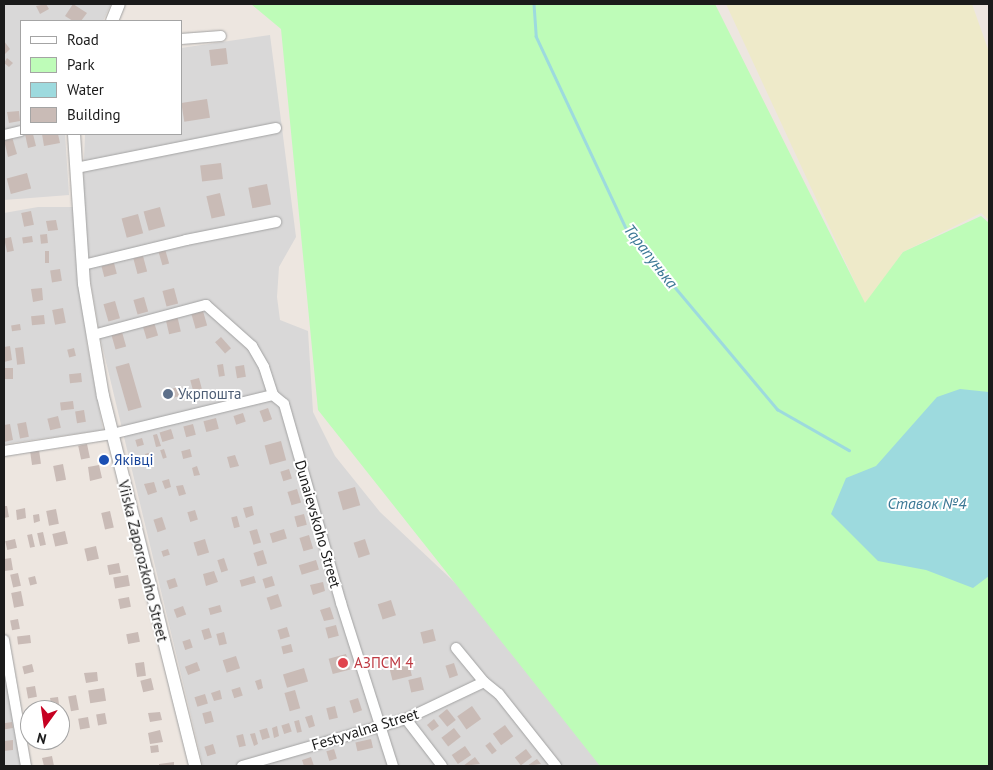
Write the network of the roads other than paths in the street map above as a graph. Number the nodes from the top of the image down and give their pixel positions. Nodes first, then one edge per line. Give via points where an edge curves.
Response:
1 (119, 4) edge
2 (112, 20) edge
3 (221, 36) dead end
4 (182, 39) edge
5 (276, 128) dead end
6 (20, 131) edge
7 (4, 135) edge
8 (74, 135) edge
9 (76, 168) junction
10 (276, 222) dead end
11 (83, 265) junction
12 (93, 335) junction
13 (273, 394) junction
14 (112, 434) junction
15 (4, 451) edge
16 (4, 640) edge
17 (456, 648) dead end
18 (484, 682) junction
19 (406, 719) junction
20 (381, 725) junction
21 (26, 766) edge
22 (195, 766) edge
23 (242, 766) edge
24 (393, 766) edge
25 (442, 766) edge
26 (556, 766) edge

1 - 2 street
3 - 4 street
5 - 9 street
6 - 7 street
8 - 9 street, Viiska Zaporozkoho Street
9 - 11 street, Viiska Zaporozkoho Street
10 - 11 street
11 - 12 street, Viiska Zaporozkoho Street
12 - 13 street, Dunaievskoho Street via 206,305 252,346 264,367
12 - 14 street, Viiska Zaporozkoho Street
13 - 14 street
13 - 20 street, Dunaievskoho Street via 284,404 341,603
14 - 15 street
14 - 22 street, Viiska Zaporozkoho Street
16 - 21 street
17 - 18 street
18 - 19 street, Festyvalna Street
18 - 26 street via 499,694
19 - 20 street, Festyvalna Street
19 - 25 street
20 - 23 street, Festyvalna Street
20 - 24 street, Dunaievskoho Street

